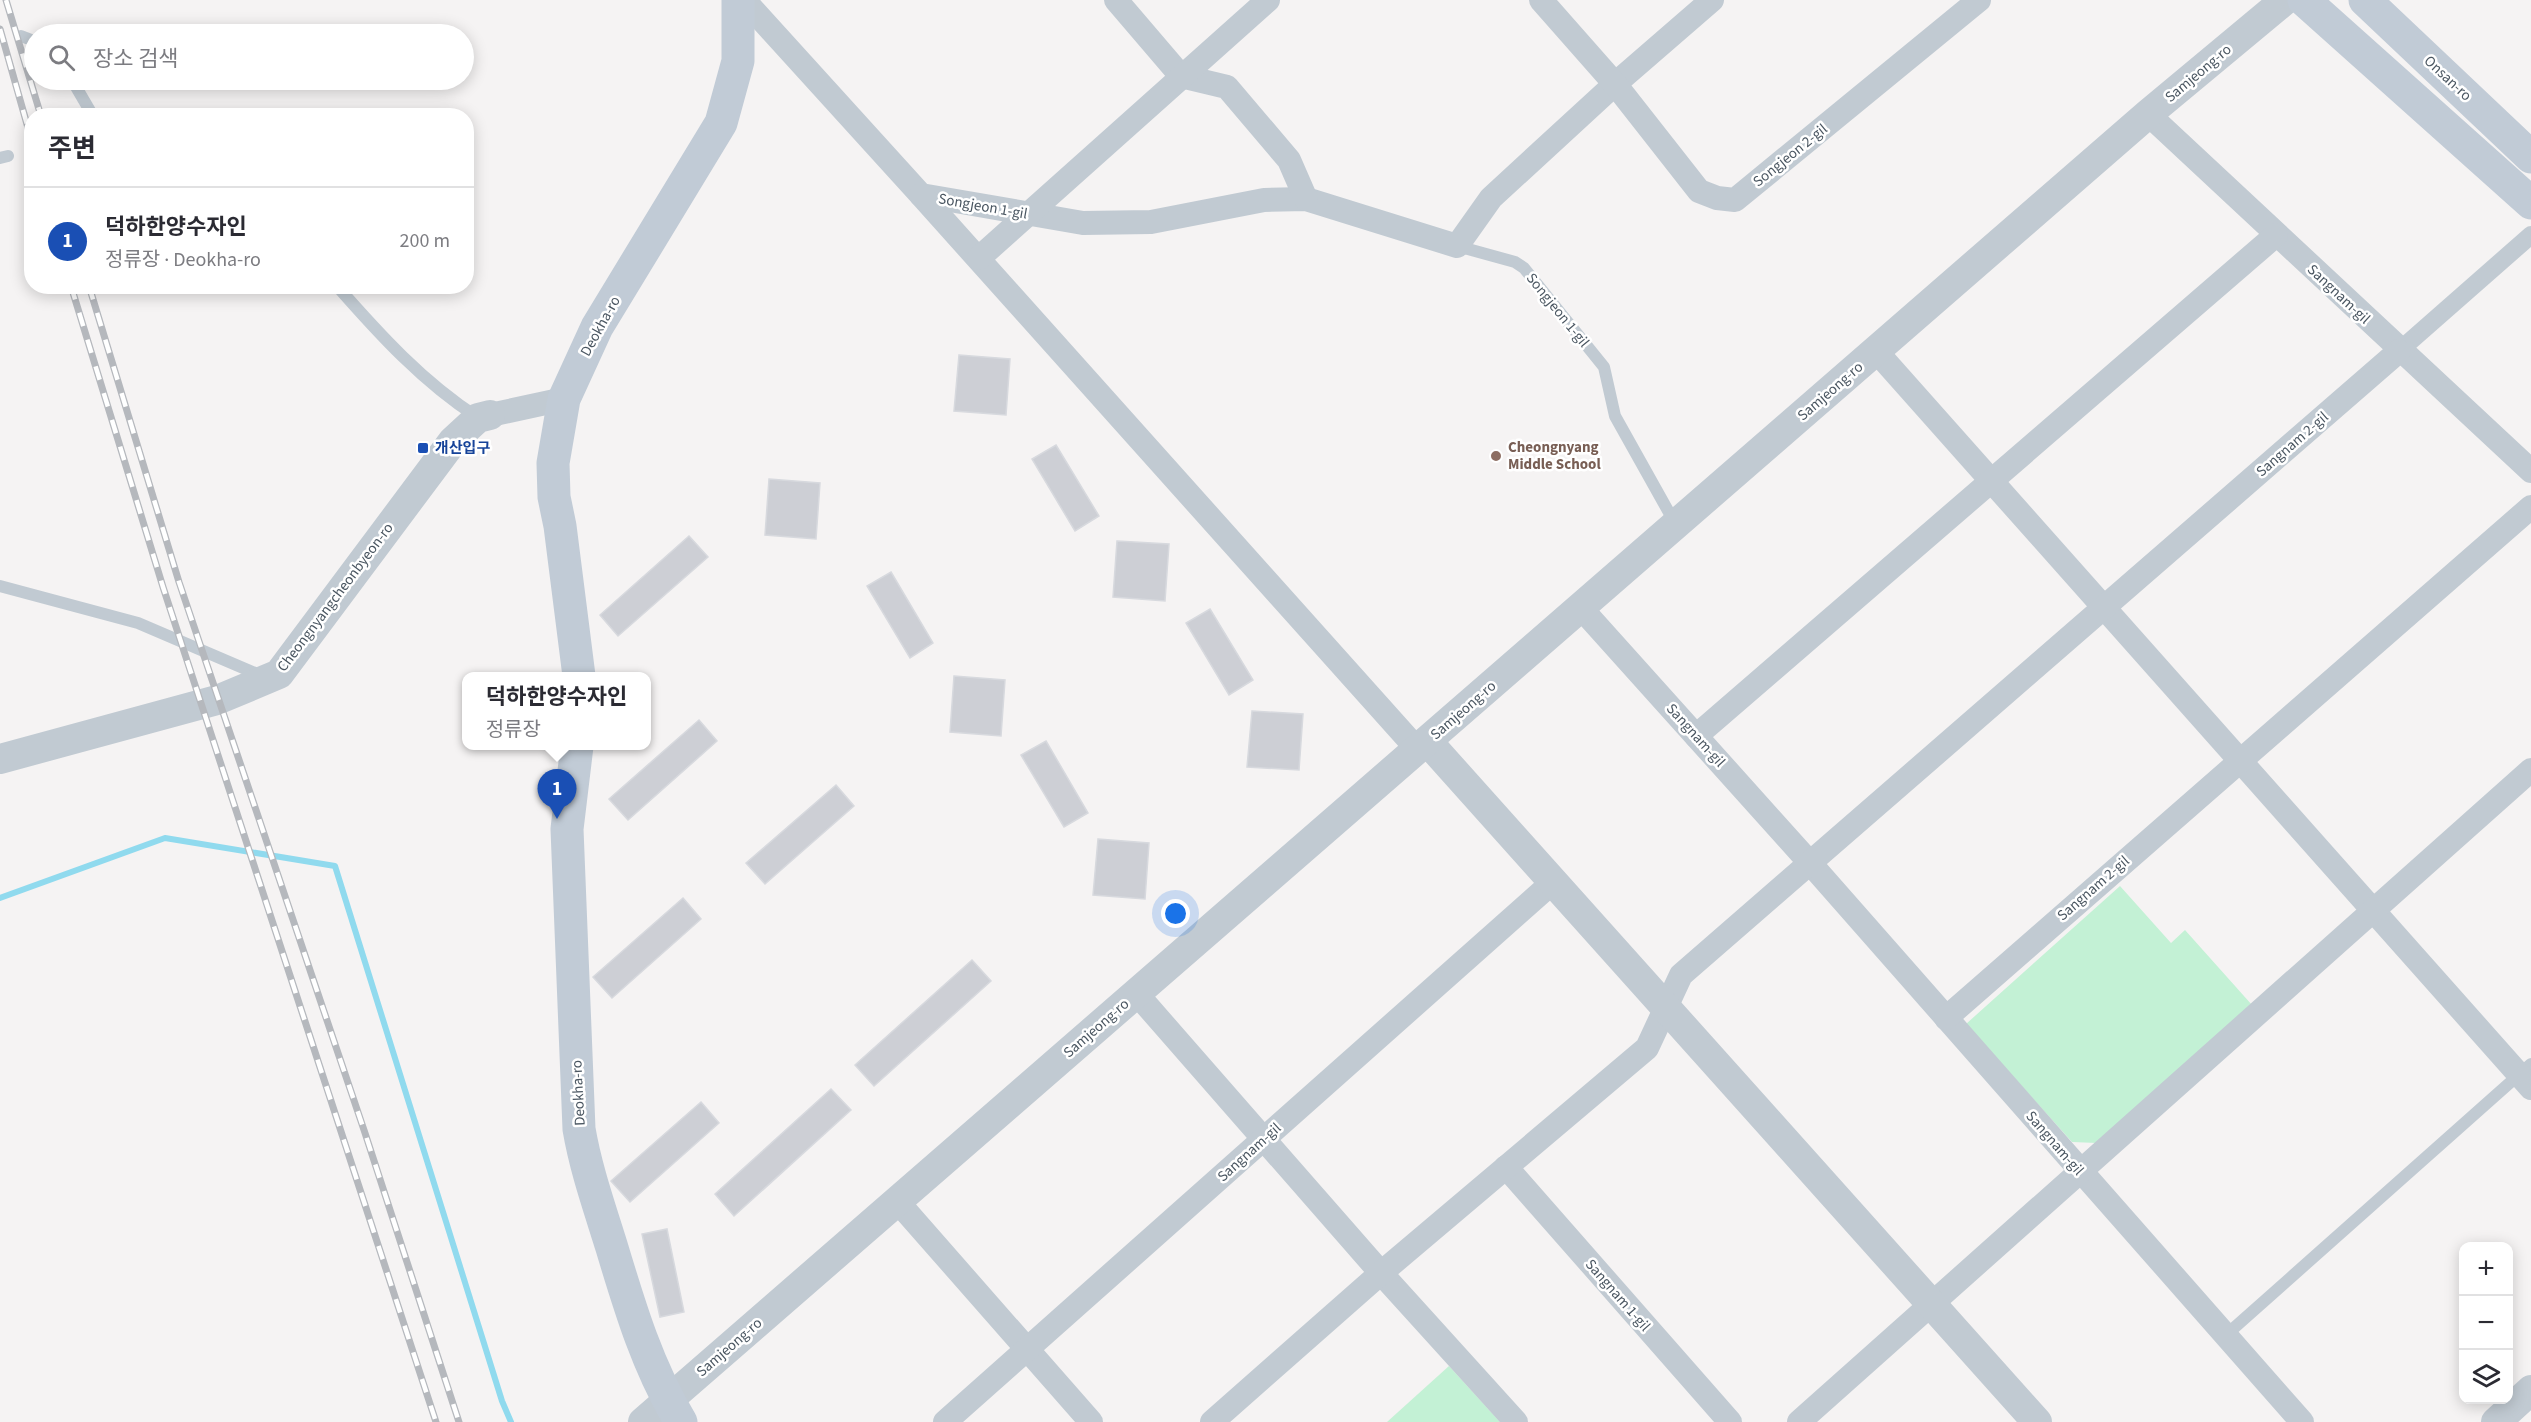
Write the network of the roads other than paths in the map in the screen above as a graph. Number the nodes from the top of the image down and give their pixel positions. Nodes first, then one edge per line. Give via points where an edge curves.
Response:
1 (738, 0) edge
2 (744, 0) edge
3 (1116, 0) edge
4 (1268, 0) edge
5 (1541, 0) edge
6 (1712, 0) edge
7 (1979, 0) edge
8 (2285, 0) edge
9 (2304, 0) edge
10 (2365, 0) edge
11 (21, 36) dead end
12 (24, 37) edge
13 (1181, 76) junction
14 (1615, 84) junction
15 (78, 90) edge
16 (88, 108) edge
17 (2148, 114) junction
18 (2531, 157) edge
19 (921, 195) junction
20 (1306, 199) junction
21 (2531, 203) edge
22 (1028, 213) junction
23 (2276, 235) junction
24 (2531, 235) edge
25 (1457, 246) junction
26 (979, 258) junction
27 (344, 294) edge
28 (1876, 351) junction
29 (2399, 351) junction
30 (551, 402) junction
31 (484, 417) junction
32 (2531, 471) edge
33 (1991, 481) junction
34 (2531, 507) edge
35 (1676, 525) junction
36 (0, 586) edge
37 (2104, 607) junction
38 (1581, 608) junction
39 (578, 672) edge
40 (268, 679) junction
41 (1696, 736) junction
42 (1423, 746) junction
43 (577, 750) edge
44 (0, 759) edge
45 (2241, 759) junction
46 (2531, 770) edge
47 (1810, 862) junction
48 (1553, 882) junction
49 (2373, 910) junction
50 (1136, 993) junction
51 (1667, 1009) junction
52 (1946, 1018) junction
53 (2527, 1076) edge
54 (1263, 1138) junction
55 (1506, 1167) junction
56 (2081, 1172) junction
57 (897, 1201) junction
58 (1381, 1274) junction
59 (1932, 1305) junction
60 (2226, 1335) junction
61 (1028, 1350) junction
62 (2531, 1390) edge
63 (674, 1411) edge
64 (643, 1422) edge
65 (945, 1422) edge
66 (1091, 1422) edge
67 (1212, 1422) edge
68 (1516, 1422) edge
69 (1730, 1422) edge
70 (1799, 1422) edge
71 (2037, 1422) edge
72 (2302, 1422) edge
73 (2496, 1422) edge

1 - 30 main road, Deokha-ro via 738,61 721,123
2 - 19 street, Songjeon 1-gil
3 - 13 street
4 - 13 street
5 - 14 street, Songjeon 2-gil
6 - 14 street
7 - 14 street, Songjeon 2-gil via 1735,200 1699,191
8 - 17 street, Samjeong-ro
9 - 21 main road
10 - 18 main road, Onsan-ro
11 - 12 lane
13 - 20 street via 1227,87 1288,159
13 - 22 street
14 - 25 street via 1491,198
15 - 16 lane
17 - 23 street, Sangnam-gil
17 - 28 street, Samjeong-ro
19 - 22 street, Songjeon 1-gil
19 - 26 street
20 - 22 street, Songjeon 1-gil via 1264,200 1150,222 1083,223
20 - 25 street, Songjeon 1-gil
22 - 26 street
23 - 29 street, Sangnam-gil
23 - 33 street
24 - 29 street
25 - 35 lane, Songjeon 1-gil via 1524,268 1604,367 1615,416
26 - 42 street
27 - 31 lane via 441,393
28 - 33 street
28 - 35 street, Samjeong-ro
29 - 32 street, Sangnam-gil
29 - 37 street, Sangnam 2-gil
30 - 31 street
30 - 39 main road, Deokha-ro via 554,497
31 - 40 street, Cheongnyangcheonbyeon-ro via 453,441 279,674
33 - 37 street
33 - 41 street
34 - 45 street, Sangnam 2-gil
35 - 38 street, Samjeong-ro
36 - 40 lane via 138,623
37 - 45 street
37 - 47 street, Sangnam 2-gil
38 - 41 street, Sangnam-gil
38 - 42 street, Samjeong-ro
40 - 44 street, Cheongnyangcheonbyeon-ro via 218,700
41 - 47 street, Sangnam-gil
42 - 48 street
42 - 50 street, Samjeong-ro
43 - 63 main road, Deokha-ro via 567,829 579,1129 588,1172 638,1334
45 - 49 street
45 - 52 street, Sangnam 2-gil
46 - 49 street
47 - 51 street via 1681,975
47 - 52 street, Sangnam-gil
48 - 51 street
48 - 54 street, Sangnam-gil
49 - 53 street
49 - 56 street
50 - 54 street
50 - 57 street, Samjeong-ro
51 - 55 street via 1647,1048
51 - 59 street
52 - 56 street, Sangnam-gil
53 - 60 lane
54 - 58 street
54 - 61 street, Sangnam-gil
55 - 58 street
55 - 69 street, Sangnam 1-gil
56 - 59 street
56 - 60 street, Sangnam-gil
57 - 61 street
57 - 63 street, Samjeong-ro
58 - 67 street
58 - 68 street
59 - 70 street
59 - 71 street
60 - 72 street, Sangnam-gil
61 - 65 street, Sangnam-gil
61 - 66 street
62 - 73 street
63 - 64 street, Samjeong-ro

